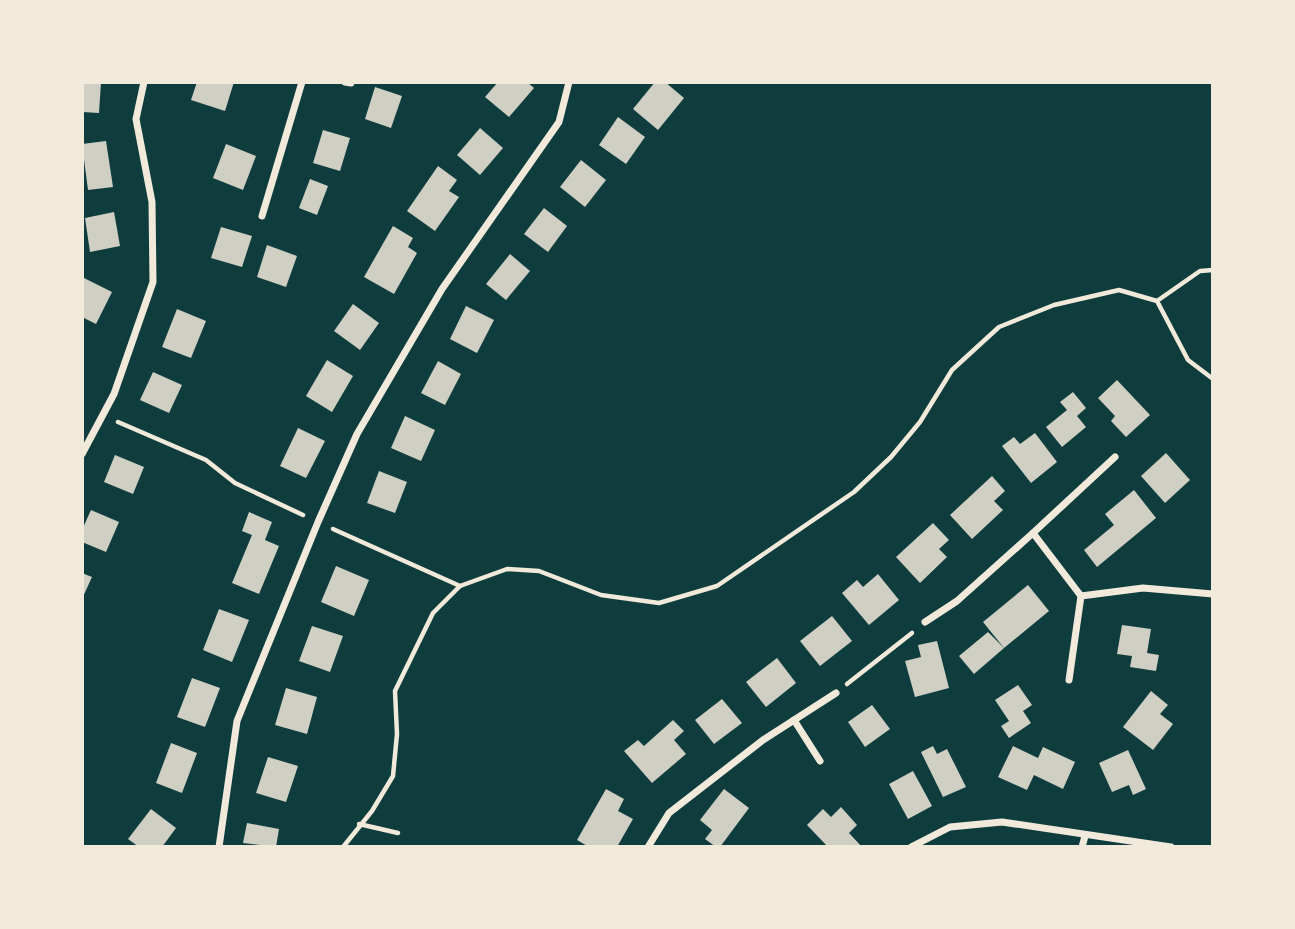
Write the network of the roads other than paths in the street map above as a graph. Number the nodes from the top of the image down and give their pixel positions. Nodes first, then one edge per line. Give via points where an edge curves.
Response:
1 (144, 82) edge
2 (302, 82) edge
3 (569, 82) edge
4 (262, 216) dead end
5 (82, 454) edge
6 (1115, 457) dead end
7 (1033, 533) junction
8 (1213, 594) edge
9 (1081, 596) junction
10 (925, 622) road end
11 (1069, 680) dead end
12 (836, 693) road end
13 (794, 720) junction
14 (820, 761) dead end
15 (1085, 836) junction
16 (219, 847) edge
17 (648, 847) edge
18 (911, 847) edge
19 (1082, 847) edge
20 (1171, 847) edge

1 - 5 street via 136,118 152,202 153,282 114,394
2 - 4 street
3 - 16 street via 559,122 442,289 357,434 237,721
6 - 7 street
7 - 9 street
7 - 10 street via 957,601
8 - 9 street via 1143,588
9 - 11 street
12 - 13 street
13 - 14 street
13 - 17 street via 669,813
15 - 18 street via 1002,822 950,827
15 - 19 street
15 - 20 street

